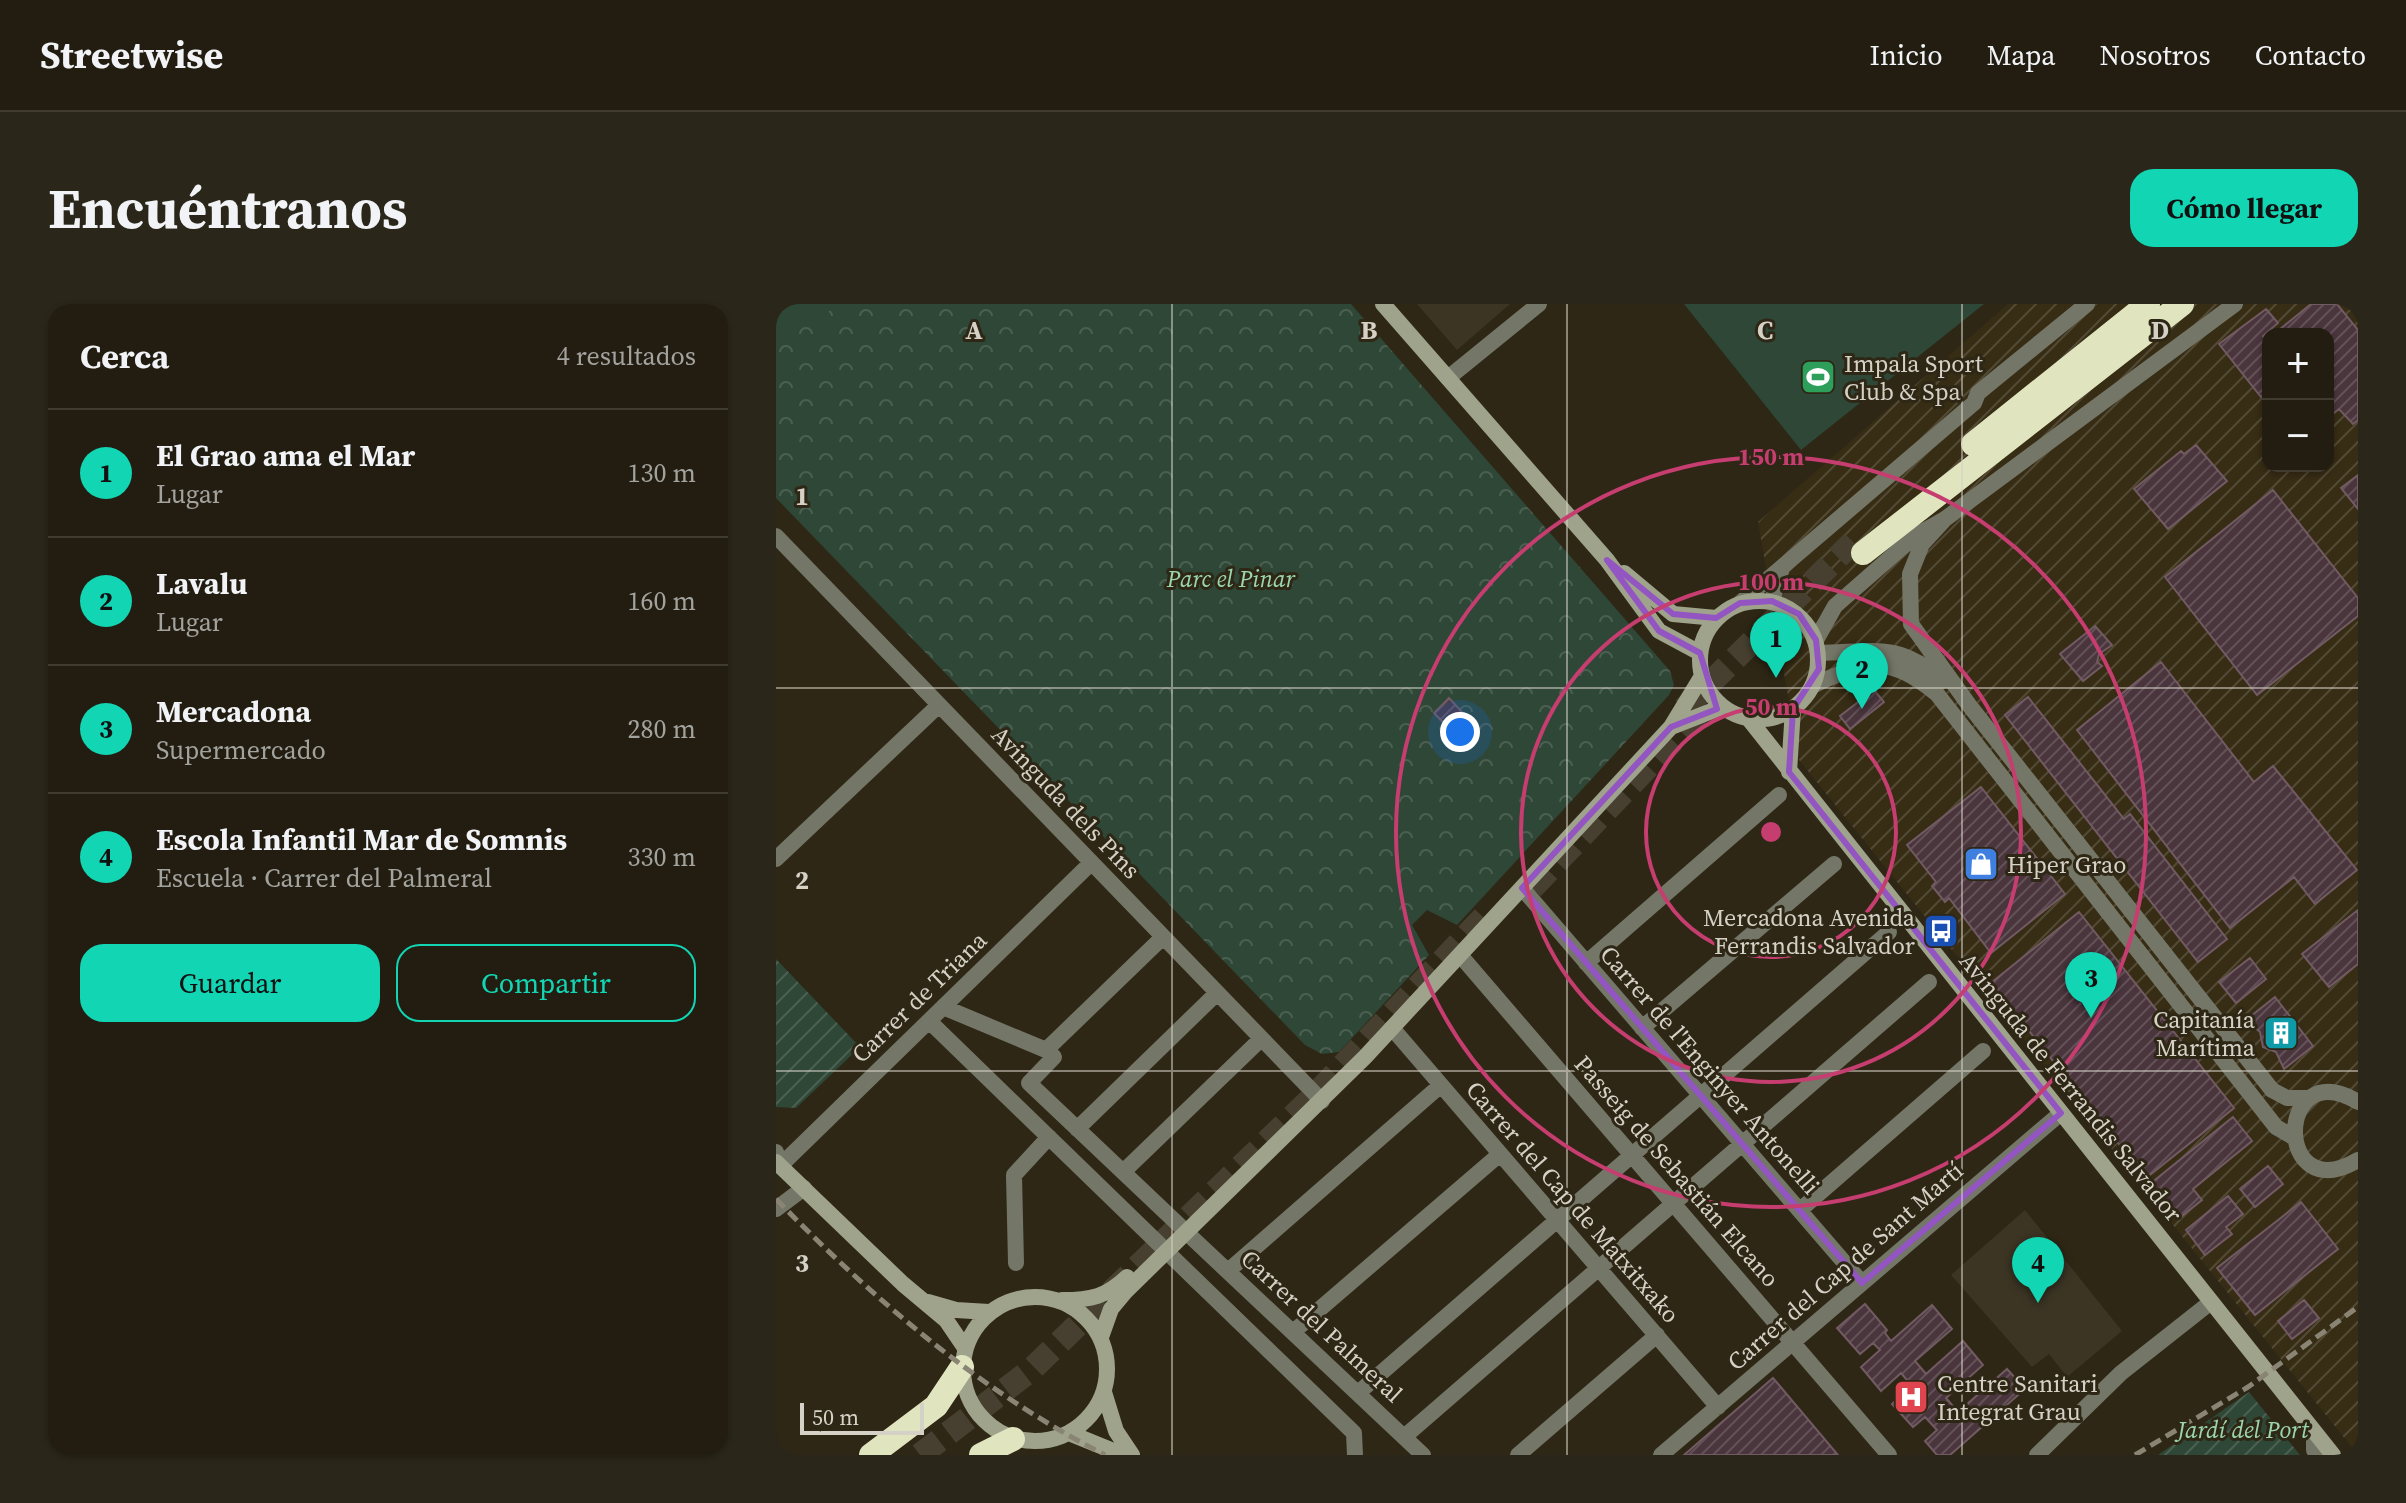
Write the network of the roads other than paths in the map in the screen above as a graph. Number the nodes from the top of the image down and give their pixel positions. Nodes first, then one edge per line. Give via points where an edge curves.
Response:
1 (1383, 304) edge
2 (1539, 304) edge
3 (2087, 304) edge
4 (2148, 304) edge
5 (2182, 304) edge
6 (2235, 304) edge
7 (1448, 378) junction
8 (1945, 519) junction
9 (776, 536) edge
10 (1607, 560) junction
11 (1783, 566) junction
12 (1772, 601) junction
13 (1740, 603) junction
14 (1716, 618) junction
15 (1818, 646) junction
16 (1700, 653) junction
17 (1702, 676) junction
18 (1814, 685) junction
19 (1965, 700) junction
20 (939, 705) junction
21 (1722, 707) junction
22 (1793, 709) junction
23 (1748, 718) junction
24 (1671, 727) junction
25 (1789, 772) junction
26 (1779, 795) dead end
27 (776, 859) edge
28 (1091, 863) junction
29 (1834, 864) dead end
30 (1522, 888) junction
31 (1889, 932) dead end
32 (1163, 937) junction
33 (1460, 955) junction
34 (1586, 963) junction
35 (1929, 982) dead end
36 (1217, 993) junction
37 (943, 1007) junction
38 (929, 1021) junction
39 (1392, 1028) junction
40 (1642, 1028) junction
41 (1261, 1039) junction
42 (1046, 1050) junction
43 (1983, 1051) dead end
44 (1441, 1085) junction
45 (1701, 1096) junction
46 (2310, 1098) junction
47 (1322, 1101) junction
48 (2358, 1102) edge
49 (2061, 1113) junction
50 (1077, 1129) junction
51 (1049, 1137) junction
52 (2293, 1137) junction
53 (1743, 1144) junction
54 (1100, 1150) junction
55 (1500, 1154) junction
56 (1632, 1156) junction
57 (777, 1160) edge
58 (2358, 1160) edge
59 (1081, 1168) junction
60 (1123, 1172) junction
61 (804, 1188) junction
62 (1673, 1204) junction
63 (776, 1209) edge
64 (1800, 1210) junction
65 (1558, 1220) junction
66 (1183, 1230) junction
67 (1164, 1248) junction
68 (1016, 1263) dead end
69 (1599, 1268) junction
70 (1228, 1271) junction
71 (1862, 1283) junction
72 (1060, 1300) junction
73 (923, 1301) junction
74 (1261, 1302) junction
75 (2211, 1302) junction
76 (989, 1312) junction
77 (1240, 1322) junction
78 (1293, 1332) junction
79 (1657, 1335) junction
80 (1101, 1337) junction
81 (1793, 1343) junction
82 (964, 1358) junction
83 (1326, 1364) junction
84 (1305, 1384) junction
85 (1104, 1392) junction
86 (1358, 1393) junction
87 (1718, 1407) junction
88 (2314, 1432) junction
89 (1069, 1433) junction
90 (1404, 1437) junction
91 (1013, 1439) junction
92 (871, 1455) edge
93 (981, 1455) edge
94 (1123, 1455) edge
95 (1132, 1455) edge
96 (1355, 1455) edge
97 (1423, 1455) edge
98 (1518, 1455) edge
99 (1661, 1455) edge
100 (1889, 1455) edge
101 (2037, 1455) edge
102 (2318, 1455) edge
103 (2333, 1455) edge

1 - 7 street
2 - 7 street
3 - 11 street
4 - 5 highway via 1858,547
6 - 8 street
7 - 10 street
8 - 15 street via 1915,536 1835,606
8 - 19 street via 1922,544 1910,574 1911,624
9 - 20 street, Avinguda dels Pins
10 - 14 street via 1673,614
10 - 16 street via 1659,631
11 - 12 street
11 - 13 street
12 - 13 street
12 - 15 street via 1799,614
13 - 14 street
14 - 16 street
15 - 18 street
15 - 19 street via 1889,649 1920,661
16 - 17 street
17 - 21 street
17 - 24 street
18 - 22 street
18 - 52 street via 1855,665 1885,666 1912,674 1937,694 2276,1127
19 - 46 street via 2272,1090 2287,1098
20 - 27 street
20 - 28 street, Avinguda dels Pins
21 - 23 street
21 - 24 street
22 - 23 street via 1772,718
22 - 25 street
23 - 25 street, Avinguda de Ferrandis Salvador
24 - 30 street
25 - 49 street, Avinguda de Ferrandis Salvador
26 - 34 street
28 - 32 street, Avinguda dels Pins
28 - 37 street, Carrer de Triana
29 - 40 street
30 - 33 street
30 - 34 street, Carrer de l'Enginyer Antonelli
31 - 45 street
32 - 36 street, Avinguda dels Pins
32 - 42 street
33 - 39 street
33 - 56 street, Passeig de Sebastián Elcano
34 - 40 street, Carrer de l'Enginyer Antonelli
35 - 53 street
36 - 41 street, Avinguda dels Pins
36 - 50 street
37 - 38 street, Carrer de Triana
37 - 42 street
38 - 51 street
38 - 57 street, Carrer de Triana
39 - 44 street, Carrer del Cap de Matxitxako
39 - 47 street
40 - 45 street, Carrer de l'Enginyer Antonelli
41 - 47 street, Avinguda dels Pins
41 - 60 street
42 - 50 street, Carrer del Palmeral via 1054,1057 1029,1083
43 - 64 street
44 - 55 street, Carrer del Cap de Matxitxako
44 - 70 street
45 - 53 street, Carrer de l'Enginyer Antonelli
45 - 56 street
46 - 48 street via 2335,1093
46 - 52 street via 2296,1115
47 - 66 street via 1221,1196 1209,1199
49 - 71 street, Carrer del Cap de Sant Martí
49 - 75 street, Avinguda de Ferrandis Salvador
50 - 54 street, Carrer del Palmeral
51 - 59 street
51 - 68 street via 1014,1175
52 - 58 street via 2309,1163 2327,1170 2344,1169
53 - 62 street
53 - 64 street, Carrer de l'Enginyer Antonelli
54 - 59 street
54 - 60 street, Carrer del Palmeral
55 - 65 street, Carrer del Cap de Matxitxako
55 - 78 street
56 - 62 street, Passeig de Sebastián Elcano
56 - 65 street
57 - 61 street
59 - 67 street
60 - 66 street, Carrer del Palmeral
61 - 63 street
61 - 73 street
62 - 69 street
62 - 81 street, Passeig de Sebastián Elcano
64 - 71 street, Carrer de l'Enginyer Antonelli
65 - 69 street, Carrer del Cap de Matxitxako
65 - 86 street
66 - 67 street
66 - 70 street, Carrer del Palmeral
67 - 72 street via 1106,1295
67 - 77 street
67 - 80 street via 1111,1309
69 - 79 street, Carrer del Cap de Matxitxako
69 - 90 street
70 - 74 street, Carrer del Palmeral
71 - 81 street, Carrer del Cap de Sant Martí
72 - 76 street via 1023,1297
72 - 80 street via 1084,1314
73 - 76 street
73 - 82 street via 946,1320
74 - 77 street
74 - 78 street, Carrer del Palmeral
75 - 88 street, Avinguda de Ferrandis Salvador
75 - 101 street via 2121,1373
76 - 82 street via 975,1328
77 - 84 street
78 - 83 street, Carrer del Palmeral
79 - 87 street, Carrer del Cap de Matxitxako
79 - 98 street
80 - 85 street via 1108,1364
81 - 87 street, Carrer del Cap de Sant Martí
81 - 100 street, Passeig de Sebastián Elcano
82 - 91 street via 968,1398 986,1423
82 - 92 highway via 936,1406
83 - 84 street
83 - 86 street, Carrer del Palmeral
84 - 96 street via 1354,1433
85 - 89 street via 1091,1416
85 - 95 street via 1116,1431
86 - 90 street, Carrer del Palmeral
87 - 99 street, Carrer del Cap de Sant Martí
88 - 102 street, Avinguda de Ferrandis Salvador
88 - 103 street, Avinguda de Ferrandis Salvador
89 - 91 street via 1046,1441
89 - 94 street
90 - 97 street, Carrer del Palmeral
91 - 93 highway

